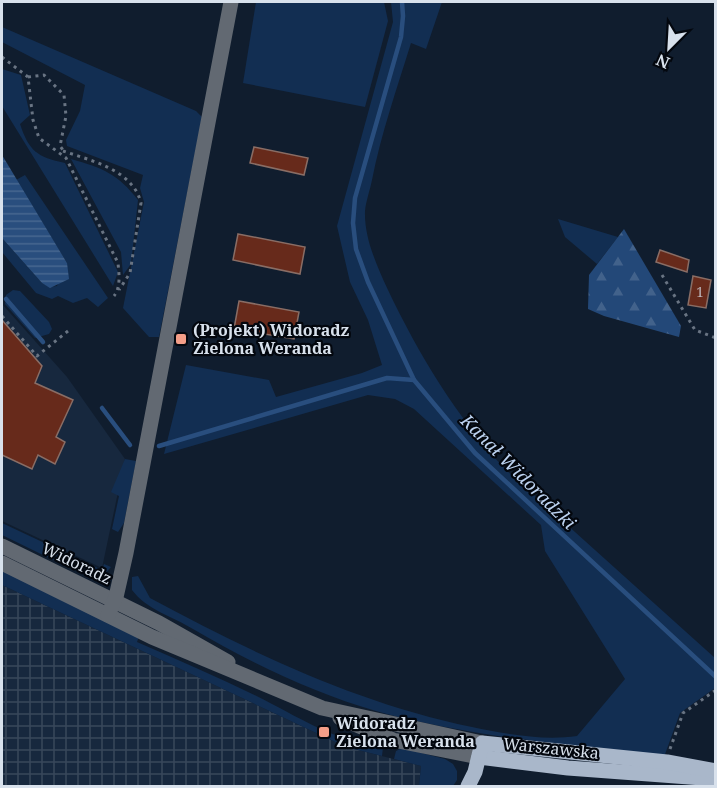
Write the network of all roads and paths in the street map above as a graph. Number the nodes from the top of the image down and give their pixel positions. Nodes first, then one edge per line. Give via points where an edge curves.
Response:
1 (231, 2) edge
2 (2, 57) edge
3 (28, 77) junction
4 (63, 151) junction
5 (66, 158) junction
6 (663, 275) dead end
7 (118, 292) junction
8 (114, 297) dead end
9 (2, 316) edge
10 (68, 331) dead end
11 (716, 338) edge
12 (2, 546) edge
13 (2, 563) edge
14 (111, 608) junction
15 (716, 690) edge
16 (480, 750) junction
17 (667, 762) junction
18 (716, 771) edge
19 (716, 779) edge
20 (468, 786) edge

1 - 14 street via 128,542
2 - 3 path
3 - 4 path via 44,75 64,95 66,116 60,146
3 - 5 path via 39,138
4 - 5 path
4 - 7 path via 128,178 139,195 141,204 130,273
5 - 7 path via 118,263
6 - 11 path via 695,330
7 - 8 path
9 - 10 path via 37,356
12 - 14 street, Widoradz
13 - 14 street, Widoradz
14 - 16 street, Warszawska via 213,652 248,675 322,708
15 - 17 path via 683,713
16 - 17 main road, Warszawska
16 - 19 main road, Warszawska via 568,768
16 - 20 main road
17 - 18 main road, Warszawska

